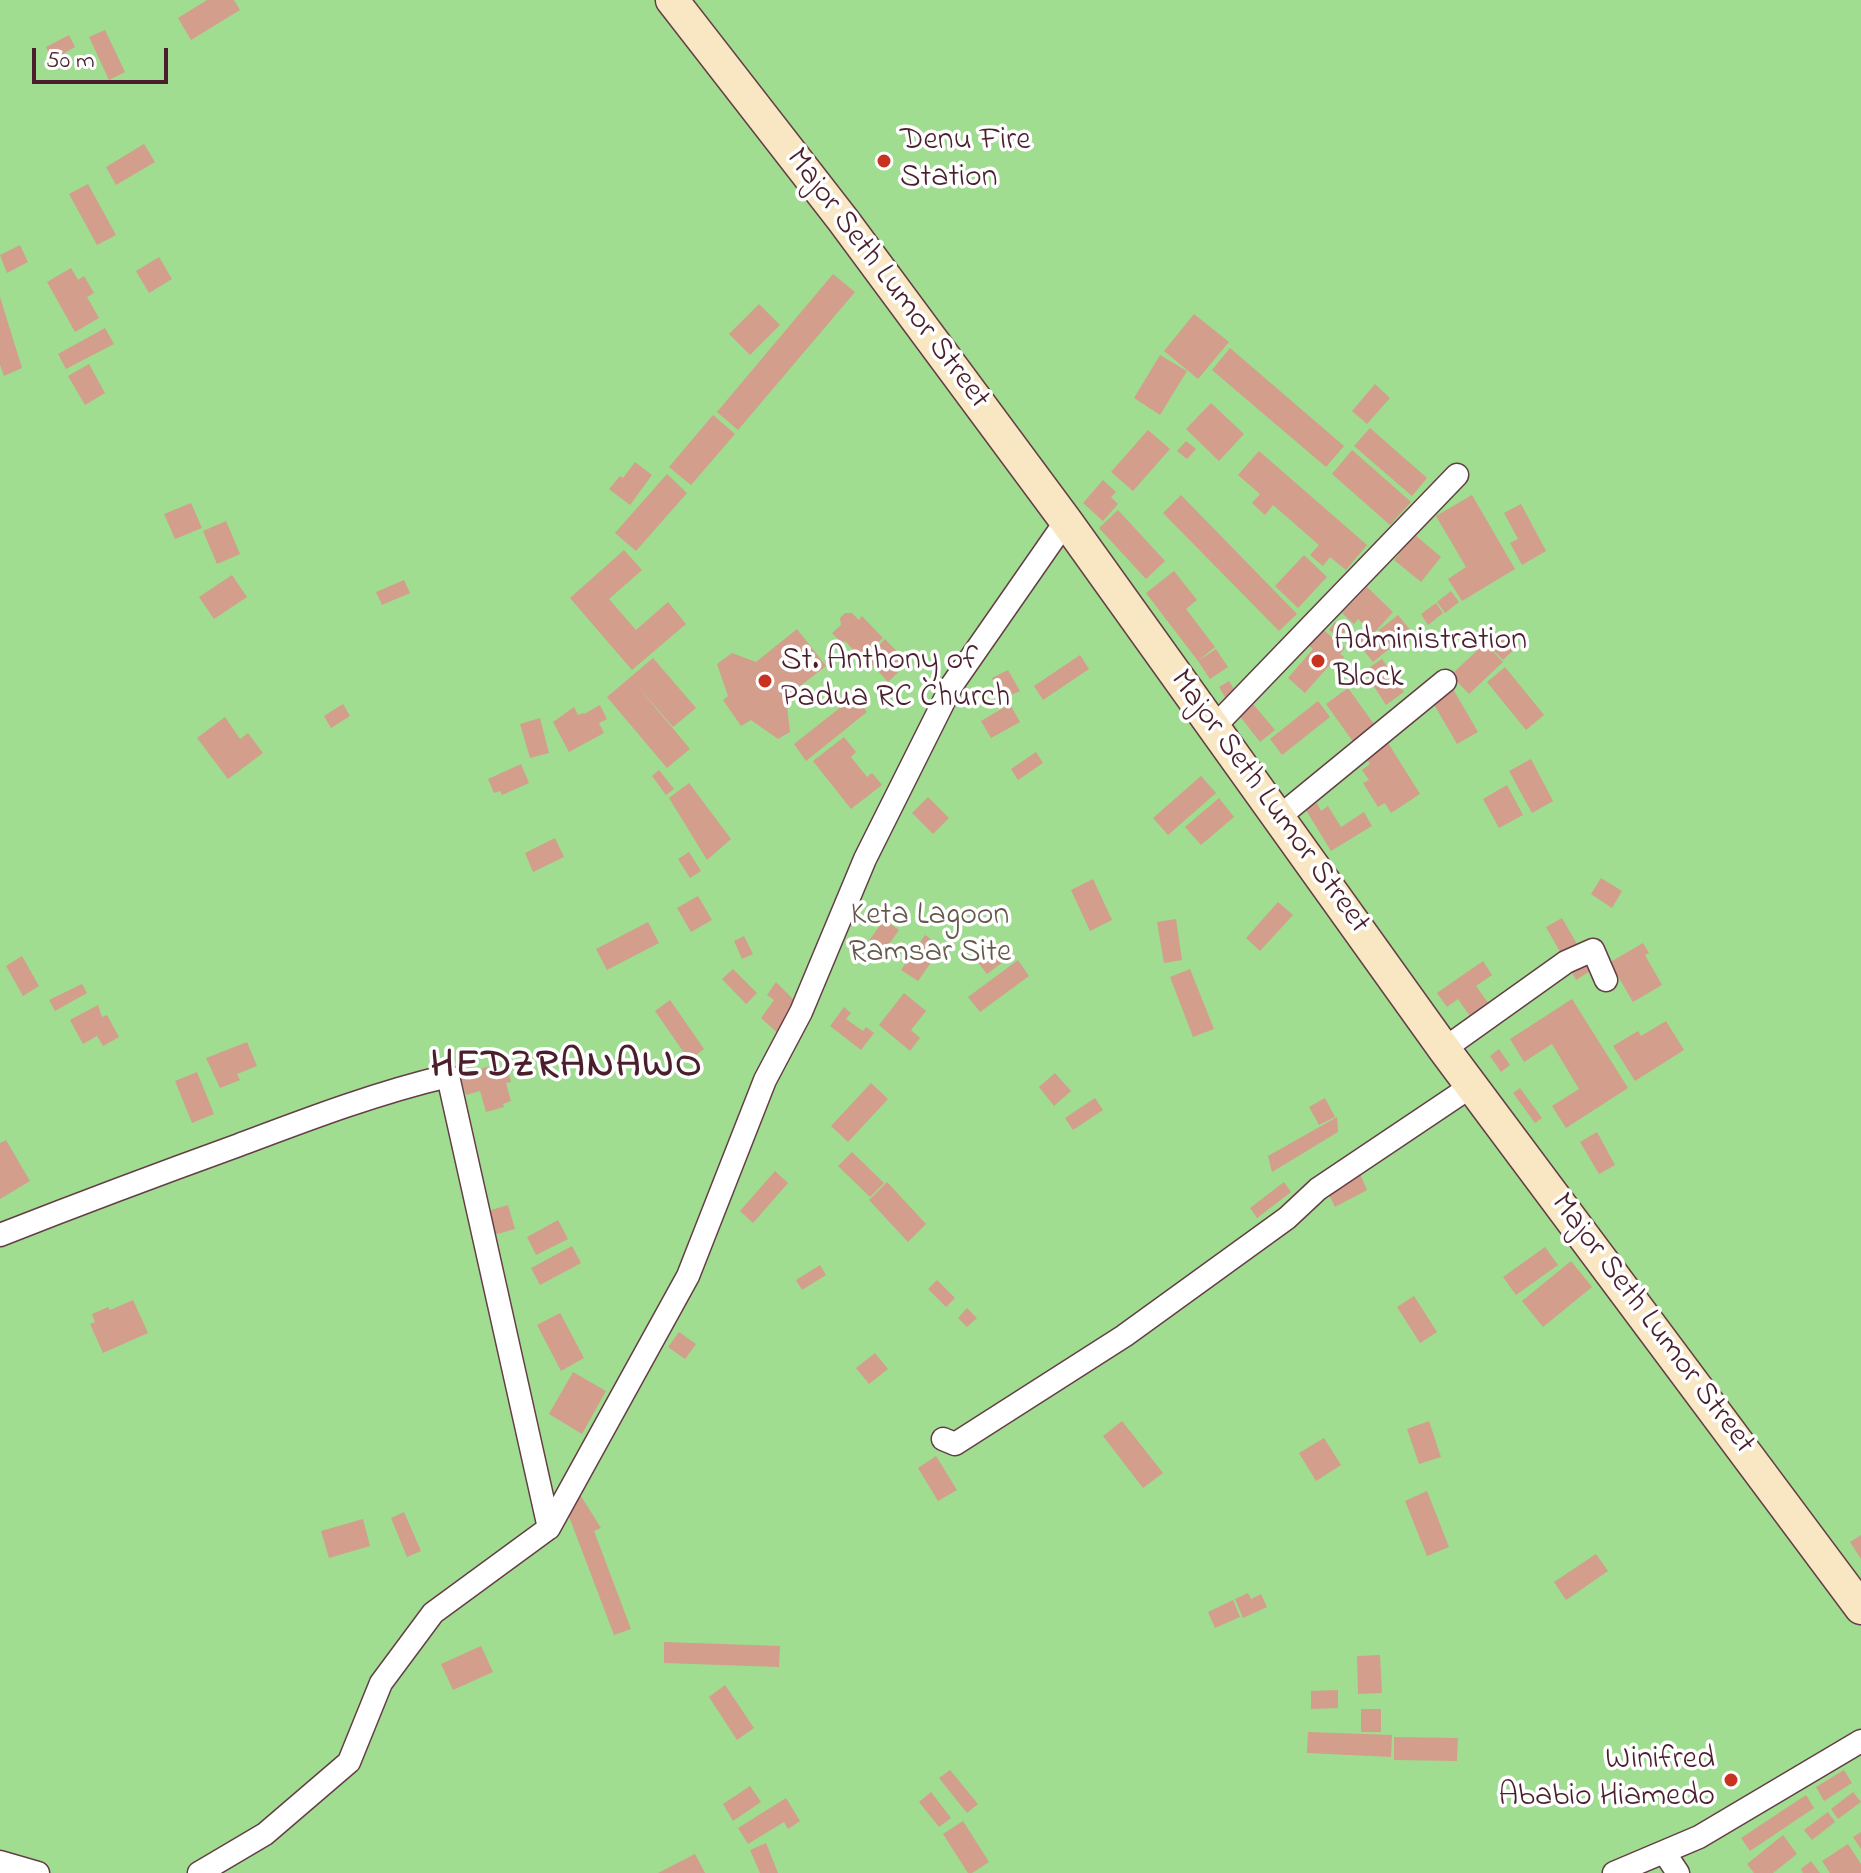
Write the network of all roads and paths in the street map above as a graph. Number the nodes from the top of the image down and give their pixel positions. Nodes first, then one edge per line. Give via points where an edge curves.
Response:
1 (672, 0) edge
2 (1457, 475) dead end
3 (1066, 521) junction
4 (1445, 681) dead end
5 (1214, 727) junction
6 (1279, 817) junction
7 (1606, 980) dead end
8 (1444, 1049) junction
9 (1473, 1085) junction
10 (0, 1235) edge
11 (943, 1439) dead end
12 (549, 1528) junction
13 (1861, 1608) edge
14 (1861, 1741) edge
15 (1664, 1852) junction
16 (0, 1862) edge
17 (38, 1873) edge
18 (199, 1873) edge
19 (1614, 1873) edge
20 (1678, 1873) edge

1 - 3 main road, Major Seth Lumor Street
2 - 5 street
3 - 5 main road, Major Seth Lumor Street
3 - 12 street via 952,685 865,859 801,1012 765,1080 688,1276
4 - 6 street
5 - 6 main road, Major Seth Lumor Street
6 - 8 main road, Major Seth Lumor Street
7 - 8 street via 1593,950 1566,962
8 - 9 main road, Major Seth Lumor Street
9 - 11 street via 1318,1189 1287,1218 1124,1336 955,1444
9 - 13 main road, Major Seth Lumor Street
10 - 12 street via 304,1121 448,1076
12 - 18 street via 433,1613 381,1683 349,1762 265,1834
14 - 15 street via 1699,1837
15 - 19 street
15 - 20 street
16 - 17 street

